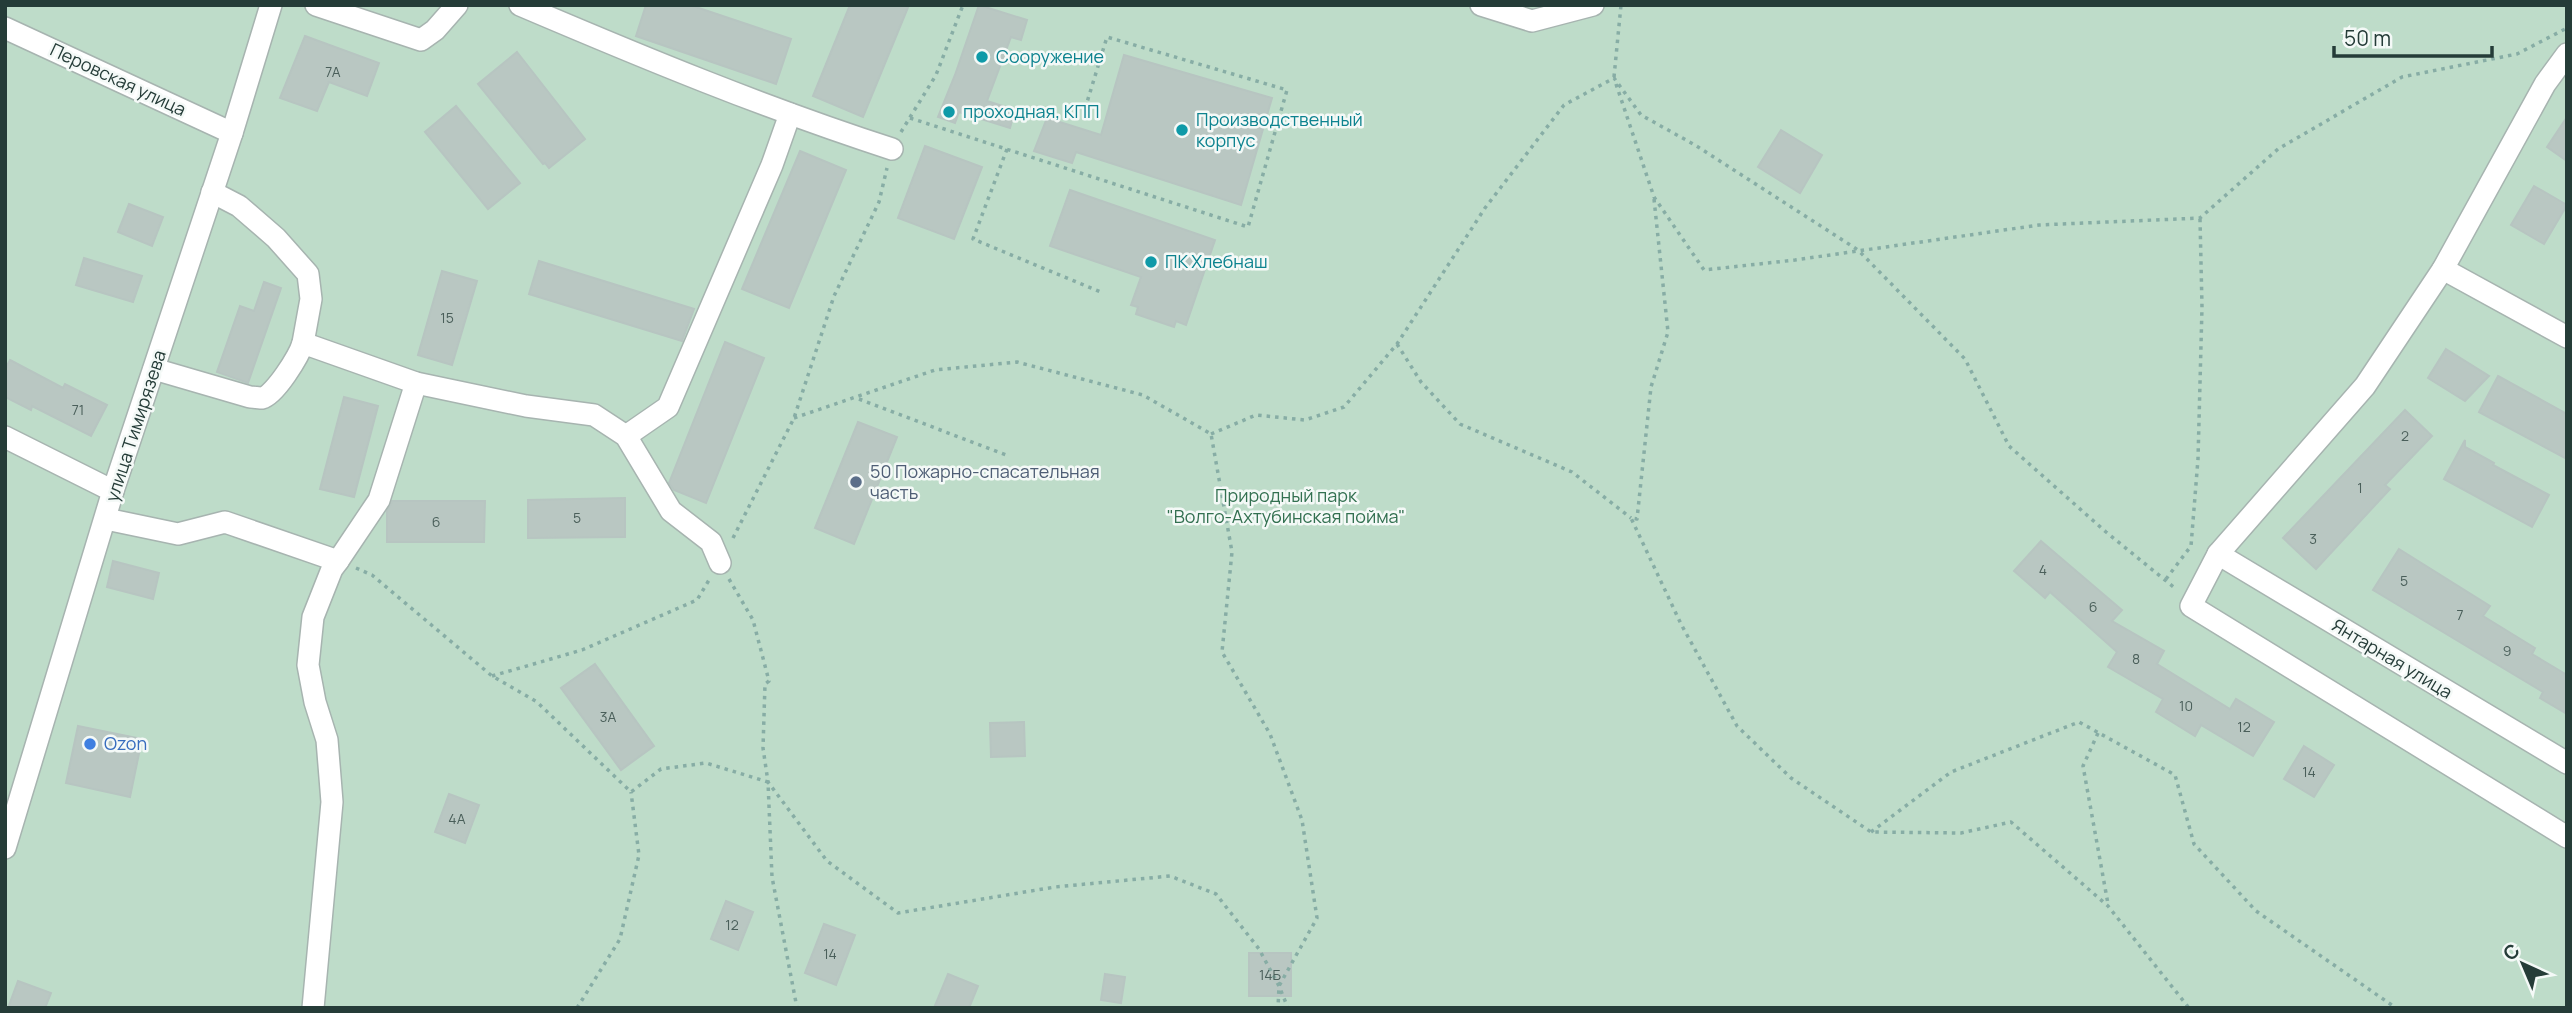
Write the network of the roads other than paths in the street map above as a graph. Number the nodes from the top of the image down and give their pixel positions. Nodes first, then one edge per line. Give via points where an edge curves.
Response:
1 (271, 5) edge
2 (316, 5) edge
3 (457, 5) edge
4 (520, 5) edge
5 (1481, 5) edge
6 (1593, 5) edge
7 (5, 28) edge
8 (2567, 54) edge
9 (790, 114) junction
10 (232, 132) junction
11 (892, 149) road end
12 (212, 192) junction
13 (2443, 269) junction
14 (2567, 337) edge
15 (303, 343) junction
16 (154, 369) junction
17 (416, 383) junction
18 (626, 436) junction
19 (5, 437) edge
20 (113, 491) junction
21 (106, 519) junction
22 (2218, 554) junction
23 (338, 561) junction
24 (720, 563) road end
25 (2567, 763) edge
26 (2567, 837) edge
27 (6, 840) edge
28 (313, 1008) edge

1 - 10 street, улица Тимирязева
2 - 3 street via 421,40
4 - 9 street
5 - 6 street via 1532,21
7 - 10 street, Перовская улица
8 - 13 street via 2545,84
9 - 11 street
9 - 18 street via 762,190 667,407
10 - 12 street, улица Тимирязева
12 - 15 street via 239,206 308,274 310,299
12 - 16 street, улица Тимирязева
13 - 14 street
13 - 22 street via 2365,386
15 - 16 street via 298,358 271,394 262,398
15 - 17 street
16 - 20 street, улица Тимирязева
17 - 18 street via 594,415
17 - 23 street via 379,500
18 - 24 street via 671,511 710,542
19 - 20 street
20 - 21 street, улица Тимирязева
21 - 23 street via 177,534 225,522
21 - 27 street, улица Тимирязева
22 - 25 street, Янтарная улица
22 - 26 street via 2191,606
23 - 28 street via 313,617 308,665 327,740 332,802

